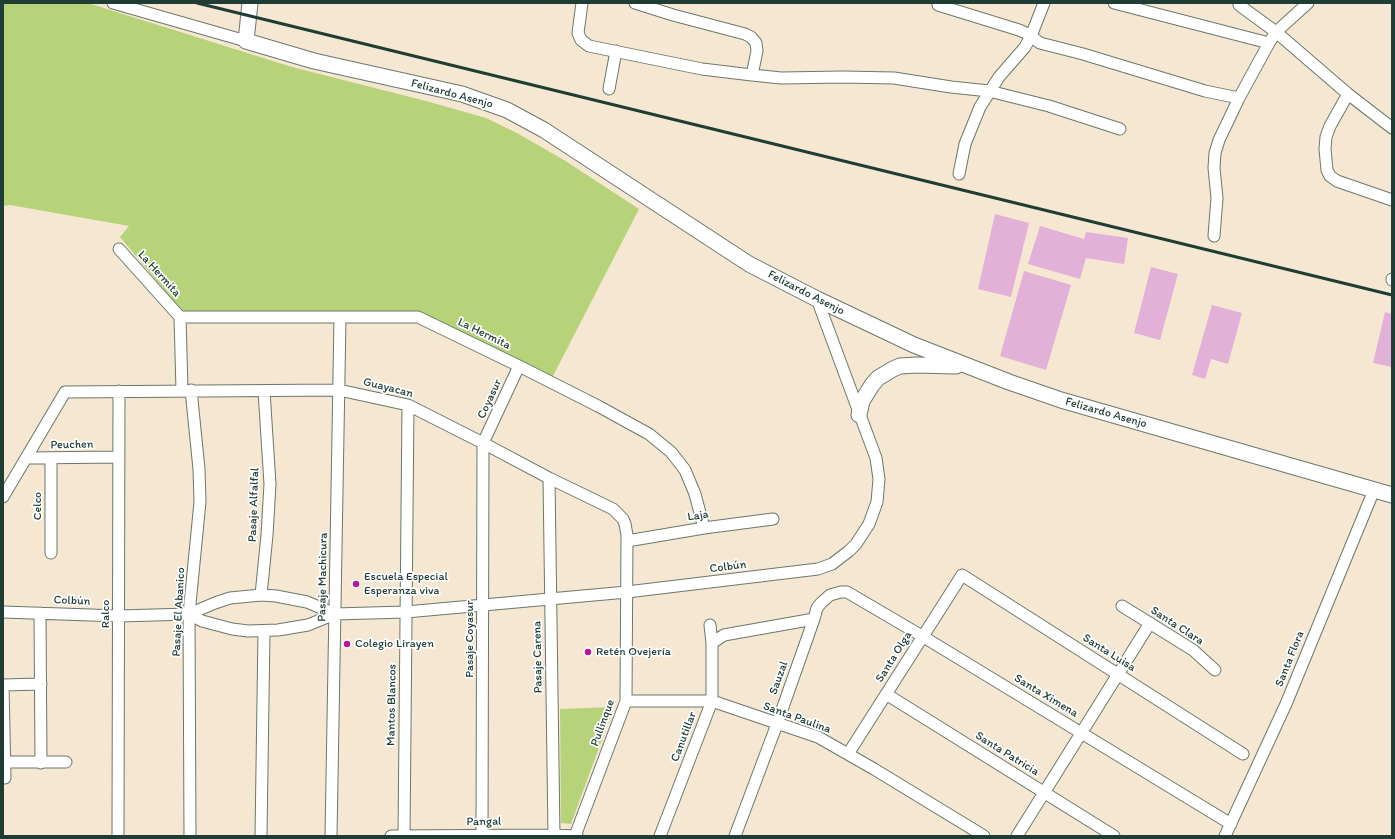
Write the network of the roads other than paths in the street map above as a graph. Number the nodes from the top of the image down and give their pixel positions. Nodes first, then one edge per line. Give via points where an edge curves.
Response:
1 (113, 3) edge
2 (250, 3) edge
3 (582, 3) edge
4 (635, 3) edge
5 (1044, 3) edge
6 (1114, 3) edge
7 (1308, 3) edge
8 (938, 5) dead end
9 (1239, 5) dead end
10 (1276, 32) junction
11 (1031, 36) junction
12 (246, 41) junction
13 (1269, 44) junction
14 (616, 51) junction
15 (752, 76) junction
16 (609, 90) dead end
17 (989, 91) junction
18 (1348, 94) junction
19 (1239, 98) junction
20 (1392, 128) edge
21 (1120, 129) dead end
22 (958, 174) dead end
23 (1392, 200) edge
24 (1214, 236) dead end
25 (119, 249) dead end
26 (817, 299) junction
27 (180, 317) junction
28 (340, 318) junction
29 (519, 366) junction
30 (967, 367) junction
31 (187, 390) junction
32 (339, 390) junction
33 (119, 391) junction
34 (264, 391) junction
35 (408, 405) junction
36 (859, 415) junction
37 (483, 443) junction
38 (119, 457) junction
39 (26, 458) junction
40 (51, 458) junction
41 (549, 478) junction
42 (1374, 490) junction
43 (1392, 495) edge
44 (3, 497) edge
45 (772, 519) dead end
46 (704, 528) junction
47 (627, 541) junction
48 (51, 554) dead end
49 (962, 575) joint
50 (627, 592) junction
51 (847, 592) joint
52 (261, 595) junction
53 (550, 599) junction
54 (482, 604) junction
55 (1122, 606) dead end
56 (3, 612) edge
57 (406, 612) junction
58 (40, 613) junction
59 (189, 614) junction
60 (335, 614) junction
61 (119, 616) junction
62 (814, 619) junction
63 (1150, 624) junction
64 (710, 625) dead end
65 (264, 631) junction
66 (922, 636) junction
67 (712, 643) junction
68 (1215, 670) dead end
69 (1119, 675) junction
70 (41, 684) junction
71 (3, 685) edge
72 (886, 694) junction
73 (626, 701) junction
74 (712, 701) junction
75 (777, 724) junction
76 (1082, 734) junction
77 (848, 754) junction
78 (1243, 754) dead end
79 (5, 762) junction
80 (66, 762) dead end
81 (41, 763) junction
82 (5, 778) dead end
83 (1045, 793) junction
84 (1231, 824) junction
85 (554, 834) junction
86 (482, 835) edge
87 (118, 836) edge
88 (190, 836) edge
89 (261, 836) edge
90 (331, 836) edge
91 (391, 836) edge
92 (404, 836) edge
93 (576, 836) edge
94 (660, 836) edge
95 (735, 836) edge
96 (984, 836) edge
97 (1017, 836) edge
98 (1114, 836) edge
99 (1225, 836) edge

1 - 12 street
2 - 12 street
3 - 14 street via 578,32 581,40 589,46
4 - 15 street via 751,37 756,43 757,51
5 - 11 street
6 - 13 street
7 - 10 street
8 - 11 street
9 - 10 street
10 - 13 street
10 - 18 street
11 - 17 street
11 - 19 street via 1040,43 1204,91
12 - 26 street, Felizardo Asenjo via 314,61 462,94 507,110 544,130 749,264
13 - 19 street
14 - 15 street
14 - 16 street
15 - 17 street via 894,78
17 - 21 street via 1049,106
17 - 22 street via 969,131
18 - 20 street
18 - 23 street via 1326,137 1327,170 1337,181
19 - 24 street via 1215,154 1217,198
25 - 27 street, La Hermita
26 - 30 street, Felizardo Asenjo
26 - 36 street, Colbún
27 - 28 street, La Hermita
27 - 31 street
28 - 29 street, La Hermita via 418,317
28 - 32 street, Pasaje Machicura
29 - 37 street, Coyasur
29 - 46 street, La Hermita via 649,434 671,452 685,470 695,494
30 - 36 street via 916,364 893,369 872,385 862,401
30 - 42 street, Felizardo Asenjo via 1061,400
31 - 33 street, Guayacan
31 - 34 street, Guayacan
31 - 59 street, Pasaje El Abanico via 199,469 200,502
32 - 34 street, Guayacan
32 - 35 street, Guayacan
32 - 60 street, Pasaje Machicura
33 - 38 street, Ralco
33 - 39 street, Guayacan via 65,392
34 - 52 street, Pasaje Alfalfal via 270,484
35 - 37 street, Guayacan
35 - 57 street, Mantos Blancos
36 - 50 street, Colbún via 876,458 878,491 869,524 856,544 841,558 818,569
37 - 41 street, Guayacan
37 - 54 street, Pasaje Coyasur
38 - 40 street, Peuchen
38 - 61 street, Ralco
39 - 40 street, Peuchen
39 - 44 street
40 - 48 street, Celco
41 - 47 street, Guayacan via 613,509 625,524
41 - 53 street, Pasaje Carena
42 - 43 street, Felizardo Asenjo
42 - 84 street, Santa Flora via 1286,704
45 - 46 street, Laja
46 - 47 street, Laja
47 - 50 street, Pullinque
49 - 66 street, Santa Olga
49 - 69 street, Santa Luisa
50 - 53 street, Colbún
50 - 73 street, Pullinque
51 - 62 street, Sauzal via 835,593 825,598 817,608
51 - 66 street, Santa Ximena
52 - 59 street, Colbún via 230,598
52 - 60 street, Colbún via 299,600
53 - 54 street, Colbún
53 - 85 street, Pasaje Carena
54 - 57 street, Colbún
54 - 86 street, Pasaje Coyasur
55 - 63 street, Santa Clara
56 - 58 street, Colbún
57 - 60 street, Colbún
57 - 92 street, Mantos Blancos
58 - 61 street, Colbún
58 - 70 street
59 - 61 street, Colbún
59 - 65 street, Colbún via 217,626
59 - 88 street, Pasaje El Abanico
60 - 65 street, Colbún via 308,625
60 - 90 street, Pasaje Machicura
61 - 87 street, Ralco
62 - 67 street via 724,635
62 - 75 street, Sauzal
63 - 68 street, Santa Clara via 1194,650
63 - 69 street
64 - 67 street, Canutillar
65 - 89 street
66 - 72 street, Santa Olga
66 - 76 street, Santa Ximena
67 - 74 street, Canutillar
69 - 76 street
69 - 78 street, Santa Luisa
70 - 71 street
70 - 81 street
71 - 79 street
72 - 77 street, Santa Olga
72 - 83 street, Santa Patricia
73 - 74 street, Santa Paulina
73 - 93 street, Pullinque
74 - 75 street, Santa Paulina
74 - 94 street, Canutillar
75 - 77 street, Santa Paulina via 818,737
75 - 95 street, Sauzal
76 - 83 street
76 - 84 street, Santa Ximena
77 - 96 street, Santa Paulina
79 - 81 street
79 - 82 street
80 - 81 street
83 - 97 street
83 - 98 street, Santa Patricia
84 - 99 street, Santa Flora
85 - 86 street, Pangal
85 - 93 street, Pangal
86 - 92 street, Pangal
91 - 92 street, Pangal

